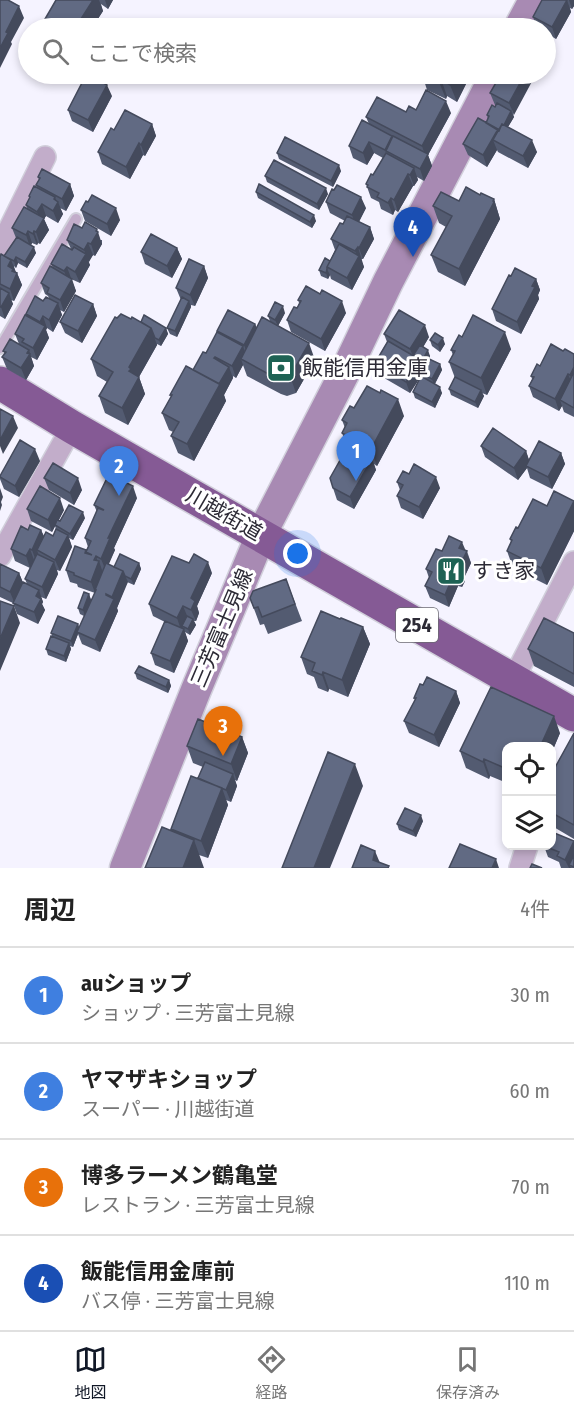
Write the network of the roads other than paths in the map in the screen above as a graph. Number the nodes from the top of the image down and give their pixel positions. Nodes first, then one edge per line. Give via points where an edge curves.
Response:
1 (534, 0) edge
2 (524, 18) edge
3 (491, 84) edge
4 (45, 157) dead end
5 (76, 219) dead end
6 (0, 248) edge
7 (0, 348) edge
8 (1, 387) edge
9 (72, 427) junction
10 (261, 535) junction
11 (0, 556) edge
12 (574, 562) edge
13 (513, 680) junction
14 (574, 715) edge
15 (526, 850) edge
16 (125, 868) edge
17 (520, 868) edge

1 - 2 main road
3 - 10 main road, 三芳富士見線
4 - 6 street
5 - 7 lane
8 - 9 highway, 川越街道 / 254
9 - 10 highway, 川越街道 / 254
9 - 11 street
10 - 13 highway, 川越街道 / 254
10 - 16 main road, 三芳富士見線
12 - 13 street
13 - 14 highway, 川越街道 / 254
15 - 17 street

